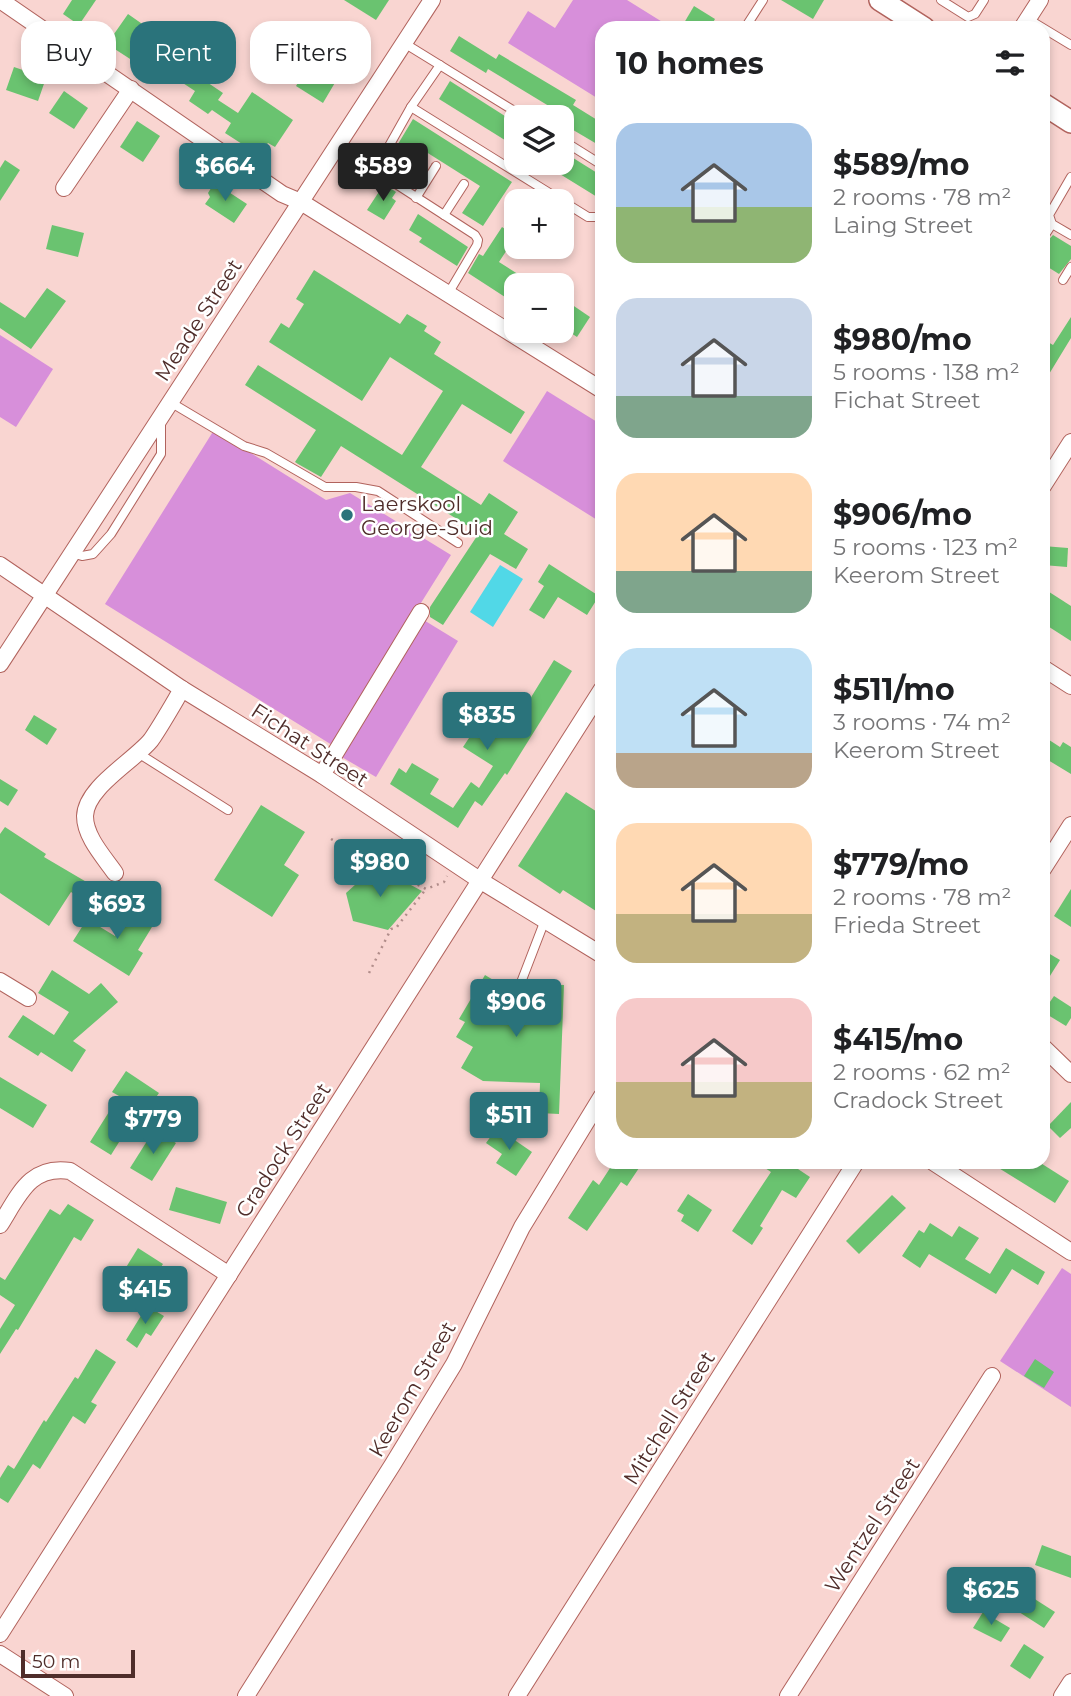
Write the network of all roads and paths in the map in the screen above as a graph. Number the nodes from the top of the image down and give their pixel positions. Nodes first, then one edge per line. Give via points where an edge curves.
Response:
1 (0, 0) edge
2 (432, 0) edge
3 (763, 0) edge
4 (941, 0) edge
5 (984, 0) edge
6 (1040, 0) edge
7 (888, 2) edge
8 (750, 21) edge
9 (911, 21) edge
10 (1026, 21) edge
11 (1050, 35) edge
12 (404, 43) junction
13 (1071, 45) edge
14 (440, 65) junction
15 (131, 89) junction
16 (505, 105) edge
17 (411, 107) junction
18 (1050, 107) edge
19 (1069, 116) edge
20 (574, 148) edge
21 (595, 161) edge
22 (436, 166) dead end
23 (1071, 177) edge
24 (464, 184) dead end
25 (64, 188) dead end
26 (416, 198) junction
27 (301, 202) junction
28 (1050, 213) edge
29 (444, 215) junction
30 (595, 217) edge
31 (1050, 218) edge
32 (1052, 224) junction
33 (1050, 227) edge
34 (1071, 235) edge
35 (1071, 267) edge
36 (1063, 280) dead end
37 (448, 294) junction
38 (595, 386) edge
39 (170, 402) junction
40 (160, 416) junction
41 (1071, 442) edge
42 (1050, 475) edge
43 (458, 543) dead end
44 (71, 554) junction
45 (0, 565) edge
46 (44, 594) junction
47 (421, 612) dead end
48 (0, 663) edge
49 (1050, 672) edge
50 (1071, 686) edge
51 (182, 689) junction
52 (595, 700) edge
53 (138, 753) junction
54 (322, 775) junction
55 (228, 810) dead end
56 (1071, 825) edge
57 (331, 839) dead end
58 (1050, 858) edge
59 (456, 864) junction
60 (115, 873) dead end
61 (481, 881) junction
62 (426, 889) junction
63 (545, 920) junction
64 (595, 951) edge
65 (369, 973) dead end
66 (0, 981) edge
67 (520, 985) dead end
68 (28, 998) dead end
69 (1050, 1054) edge
70 (1071, 1073) edge
71 (595, 1107) edge
72 (852, 1169) edge
73 (944, 1169) edge
74 (0, 1225) edge
75 (1071, 1252) edge
76 (229, 1275) junction
77 (992, 1376) dead end
78 (0, 1634) edge
79 (0, 1654) edge
80 (1071, 1682) edge
81 (65, 1696) edge
82 (246, 1696) edge
83 (517, 1696) edge
84 (788, 1696) edge
85 (1062, 1696) edge

1 - 15 street
2 - 12 street, Meade Street
3 - 8 lane
4 - 5 lane via 968,17
6 - 10 street
7 - 9 street
11 - 13 lane
12 - 14 lane
12 - 27 street, Meade Street
14 - 16 lane
14 - 17 lane
15 - 25 street
15 - 27 street via 282,194
17 - 26 lane via 379,170
17 - 30 lane via 588,217
18 - 19 street
20 - 21 lane
22 - 26 lane
23 - 28 lane
24 - 29 lane
26 - 29 lane
27 - 37 street
27 - 39 street, Meade Street
29 - 37 lane via 478,240
31 - 32 lane
32 - 33 lane
32 - 34 lane
35 - 36 lane
37 - 38 street
39 - 40 street, Meade Street
39 - 43 lane via 325,488 378,491
40 - 44 street, Meade Street
40 - 44 lane via 161,454 111,534 93,554
41 - 42 street
44 - 46 street, Meade Street
45 - 46 street, Fichat Street
46 - 48 street, Meade Street
46 - 51 street, Fichat Street
47 - 54 street
49 - 50 street
51 - 53 street
51 - 54 street, Fichat Street
52 - 61 street, Cradock Street
53 - 55 lane
53 - 60 street via 108,779 86,812 89,833
54 - 59 street, Fichat Street
56 - 58 street
57 - 62 path
59 - 61 street, Fichat Street
59 - 62 path via 444,881
61 - 63 street, Fichat Street
61 - 76 street, Cradock Street
62 - 65 path via 391,929
63 - 64 street, Fichat Street
63 - 67 lane
66 - 68 street
69 - 70 street
71 - 82 street, Keerom Street via 522,1227 447,1375
72 - 83 street, Mitchell Street
73 - 75 street
74 - 76 street via 26,1184 41,1173 71,1171
76 - 78 street, Cradock Street
77 - 84 street, Wentzel Street
79 - 81 street
80 - 85 street

